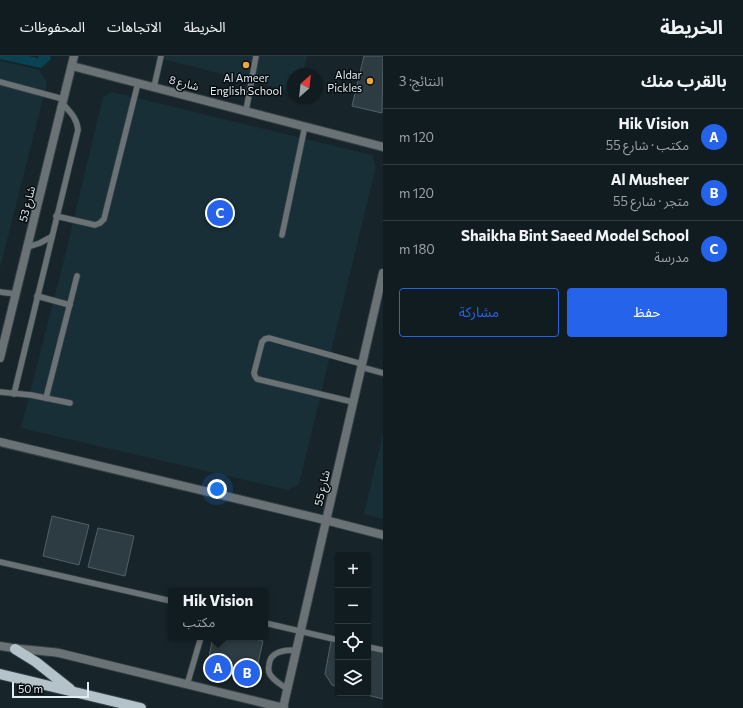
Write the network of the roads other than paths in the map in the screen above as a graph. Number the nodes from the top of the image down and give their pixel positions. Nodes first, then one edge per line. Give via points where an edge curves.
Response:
1 (74, 56) edge
2 (160, 56) edge
3 (256, 56) edge
4 (72, 66) junction
5 (0, 82) edge
6 (138, 83) junction
7 (154, 87) junction
8 (63, 101) junction
9 (246, 111) junction
10 (305, 126) junction
11 (383, 147) edge
12 (56, 216) junction
13 (282, 235) dead end
14 (51, 237) junction
15 (28, 247) junction
16 (383, 273) edge
17 (77, 276) dead end
18 (0, 292) edge
19 (16, 294) junction
20 (37, 296) junction
21 (70, 305) junction
22 (0, 358) edge
23 (362, 365) junction
24 (383, 373) edge
25 (0, 392) edge
26 (14, 394) junction
27 (46, 398) junction
28 (353, 402) junction
29 (70, 403) dead end
30 (0, 442) edge
31 (326, 520) junction
32 (383, 535) edge
33 (0, 562) edge
34 (168, 600) edge
35 (268, 624) edge
36 (300, 631) junction
37 (335, 639) edge
38 (199, 640) edge
39 (0, 646) edge
40 (371, 648) edge
41 (15, 649) junction
42 (296, 650) junction
43 (383, 650) edge
44 (0, 674) edge
45 (188, 685) junction
46 (287, 689) junction
47 (74, 691) junction
48 (140, 708) edge
49 (283, 708) edge

1 - 4 street, شارع 53
2 - 7 lane
3 - 9 lane
4 - 6 street, شارع 8
4 - 8 street, شارع 53
5 - 8 lane
6 - 7 street, شارع 8
6 - 12 lane via 104,219 95,224
7 - 9 street, شارع 8
8 - 12 lane via 75,118 78,130
8 - 15 street, شارع 53
9 - 10 street, شارع 8
10 - 11 street, شارع 8
10 - 13 lane
12 - 14 lane
14 - 15 lane
14 - 20 lane
15 - 19 street, شارع 53
16 - 23 street, شارع 55
17 - 21 lane
18 - 19 lane
19 - 22 street, شارع 53
20 - 21 lane
20 - 26 lane
21 - 27 lane
23 - 24 lane
23 - 28 street, شارع 55
23 - 28 lane via 269,338 262,342 254,373 257,379
25 - 26 lane
26 - 27 lane
27 - 29 lane
28 - 31 street, شارع 55
30 - 31 street
31 - 32 street
31 - 36 street, شارع 55
33 - 34 lane
35 - 36 lane
36 - 37 lane
36 - 42 street, شارع 55
38 - 45 lane
39 - 41 street
40 - 43 lane
41 - 45 street via 59,653
41 - 47 main road
42 - 46 street, شارع 55
42 - 46 lane via 278,652 269,662 268,670 271,676
44 - 47 main road
45 - 49 street
46 - 49 street, شارع 55
47 - 48 main road

